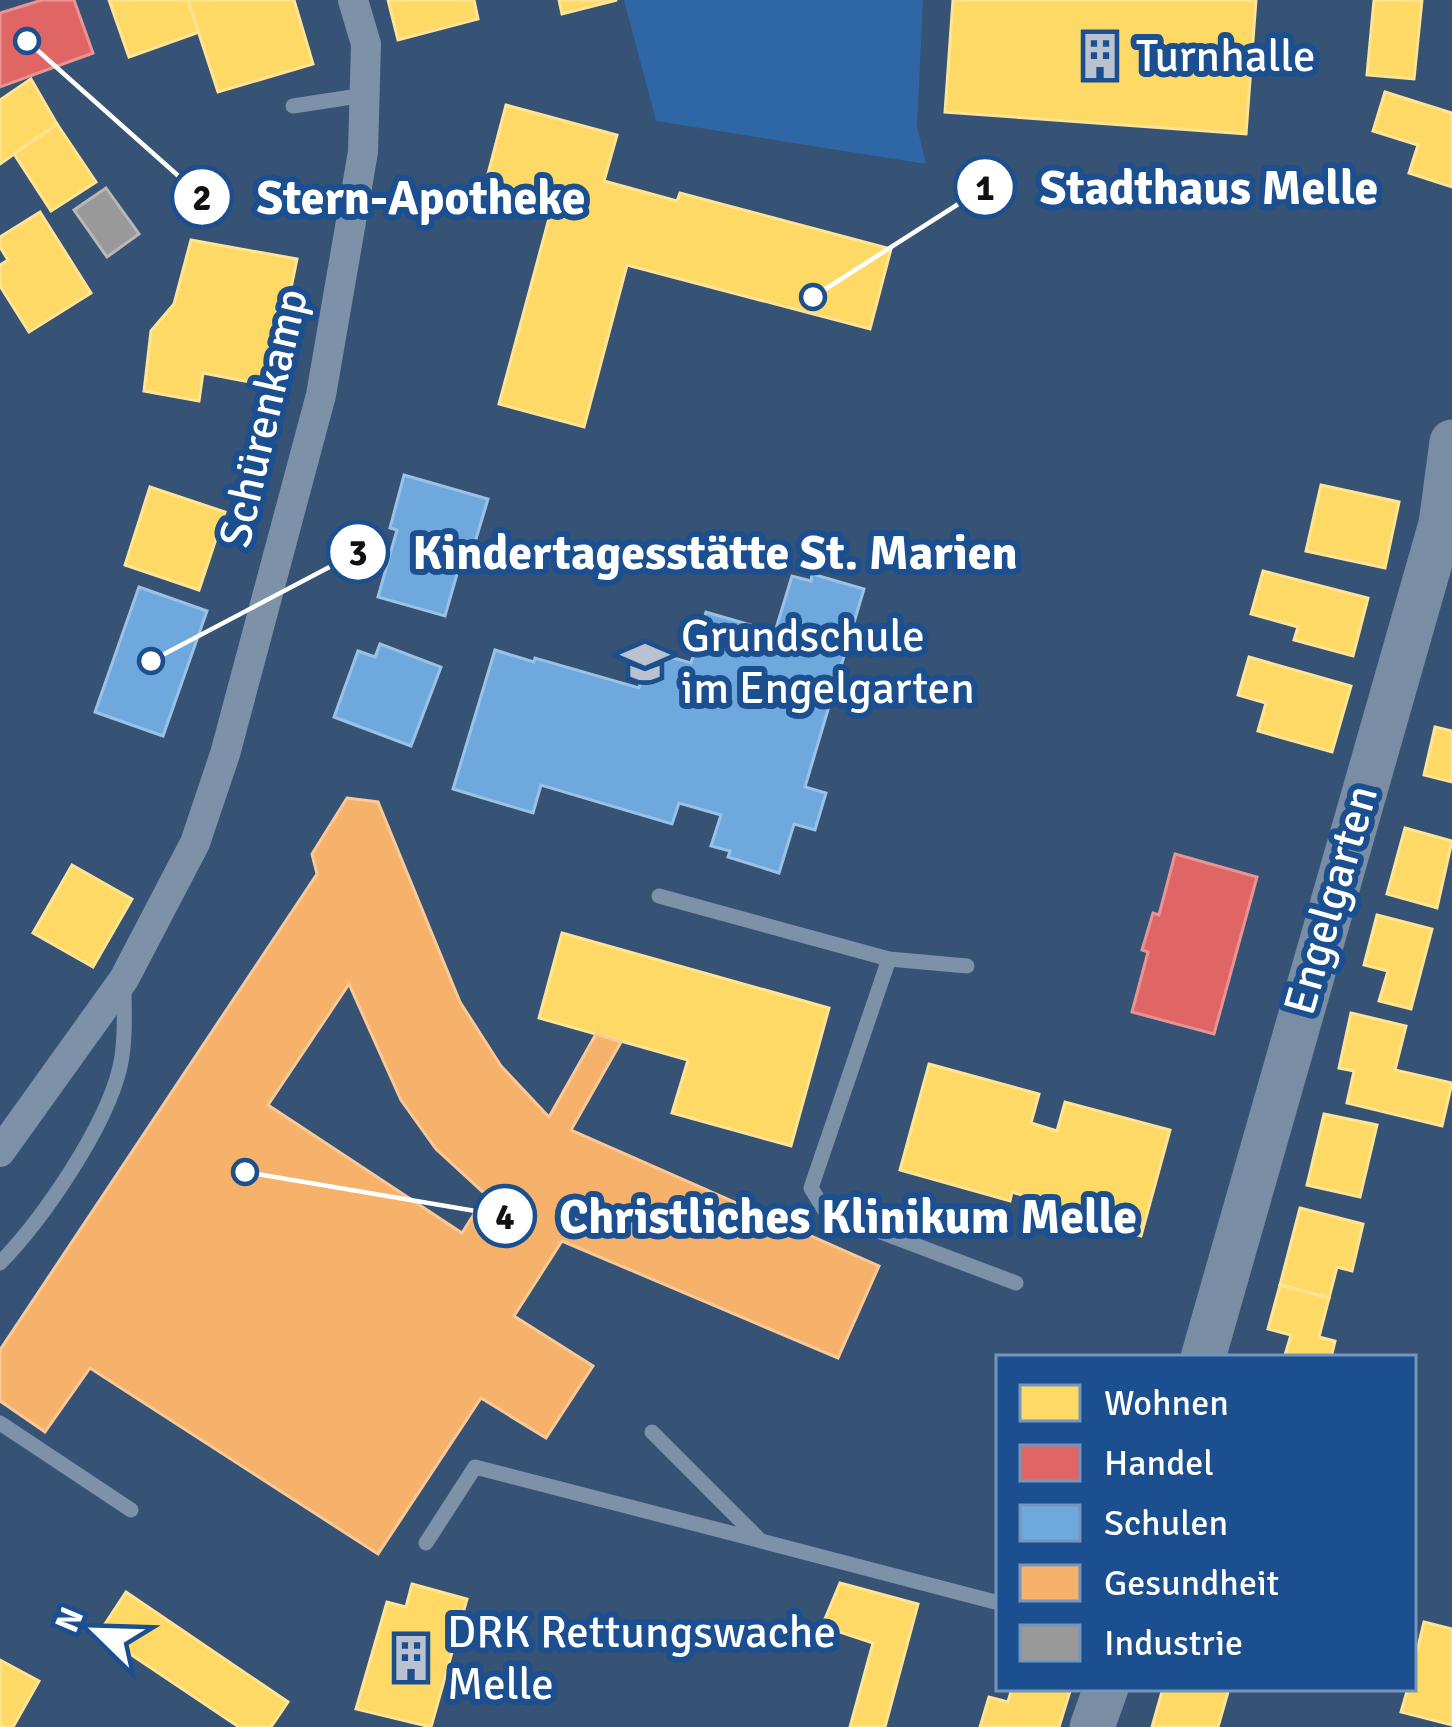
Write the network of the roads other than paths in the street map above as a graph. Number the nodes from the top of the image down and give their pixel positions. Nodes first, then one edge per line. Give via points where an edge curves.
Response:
1 (353, 0) edge
2 (365, 95) junction
3 (293, 106) dead end
4 (1452, 442) edge
5 (659, 896) dead end
6 (890, 959) junction
7 (967, 966) dead end
8 (124, 979) junction
9 (0, 1151) edge
10 (0, 1263) edge
11 (1016, 1283) dead end
12 (1204, 1355) edge
13 (0, 1423) edge
14 (652, 1432) dead end
15 (131, 1510) dead end
16 (761, 1541) junction
17 (426, 1544) dead end
18 (996, 1602) edge
19 (1105, 1691) edge
20 (1092, 1727) edge

1 - 2 street, Schürenkamp via 366,44
2 - 3 lane
2 - 8 street, Schürenkamp via 360,174 302,476 195,843
4 - 12 street, Engelgarten via 1441,524
5 - 6 lane
6 - 7 lane
6 - 11 lane via 811,1188 825,1211
8 - 9 street, Schürenkamp
8 - 10 lane via 120,1067 108,1103
13 - 15 lane
14 - 16 lane
16 - 17 lane via 476,1467
16 - 18 lane
19 - 20 street

